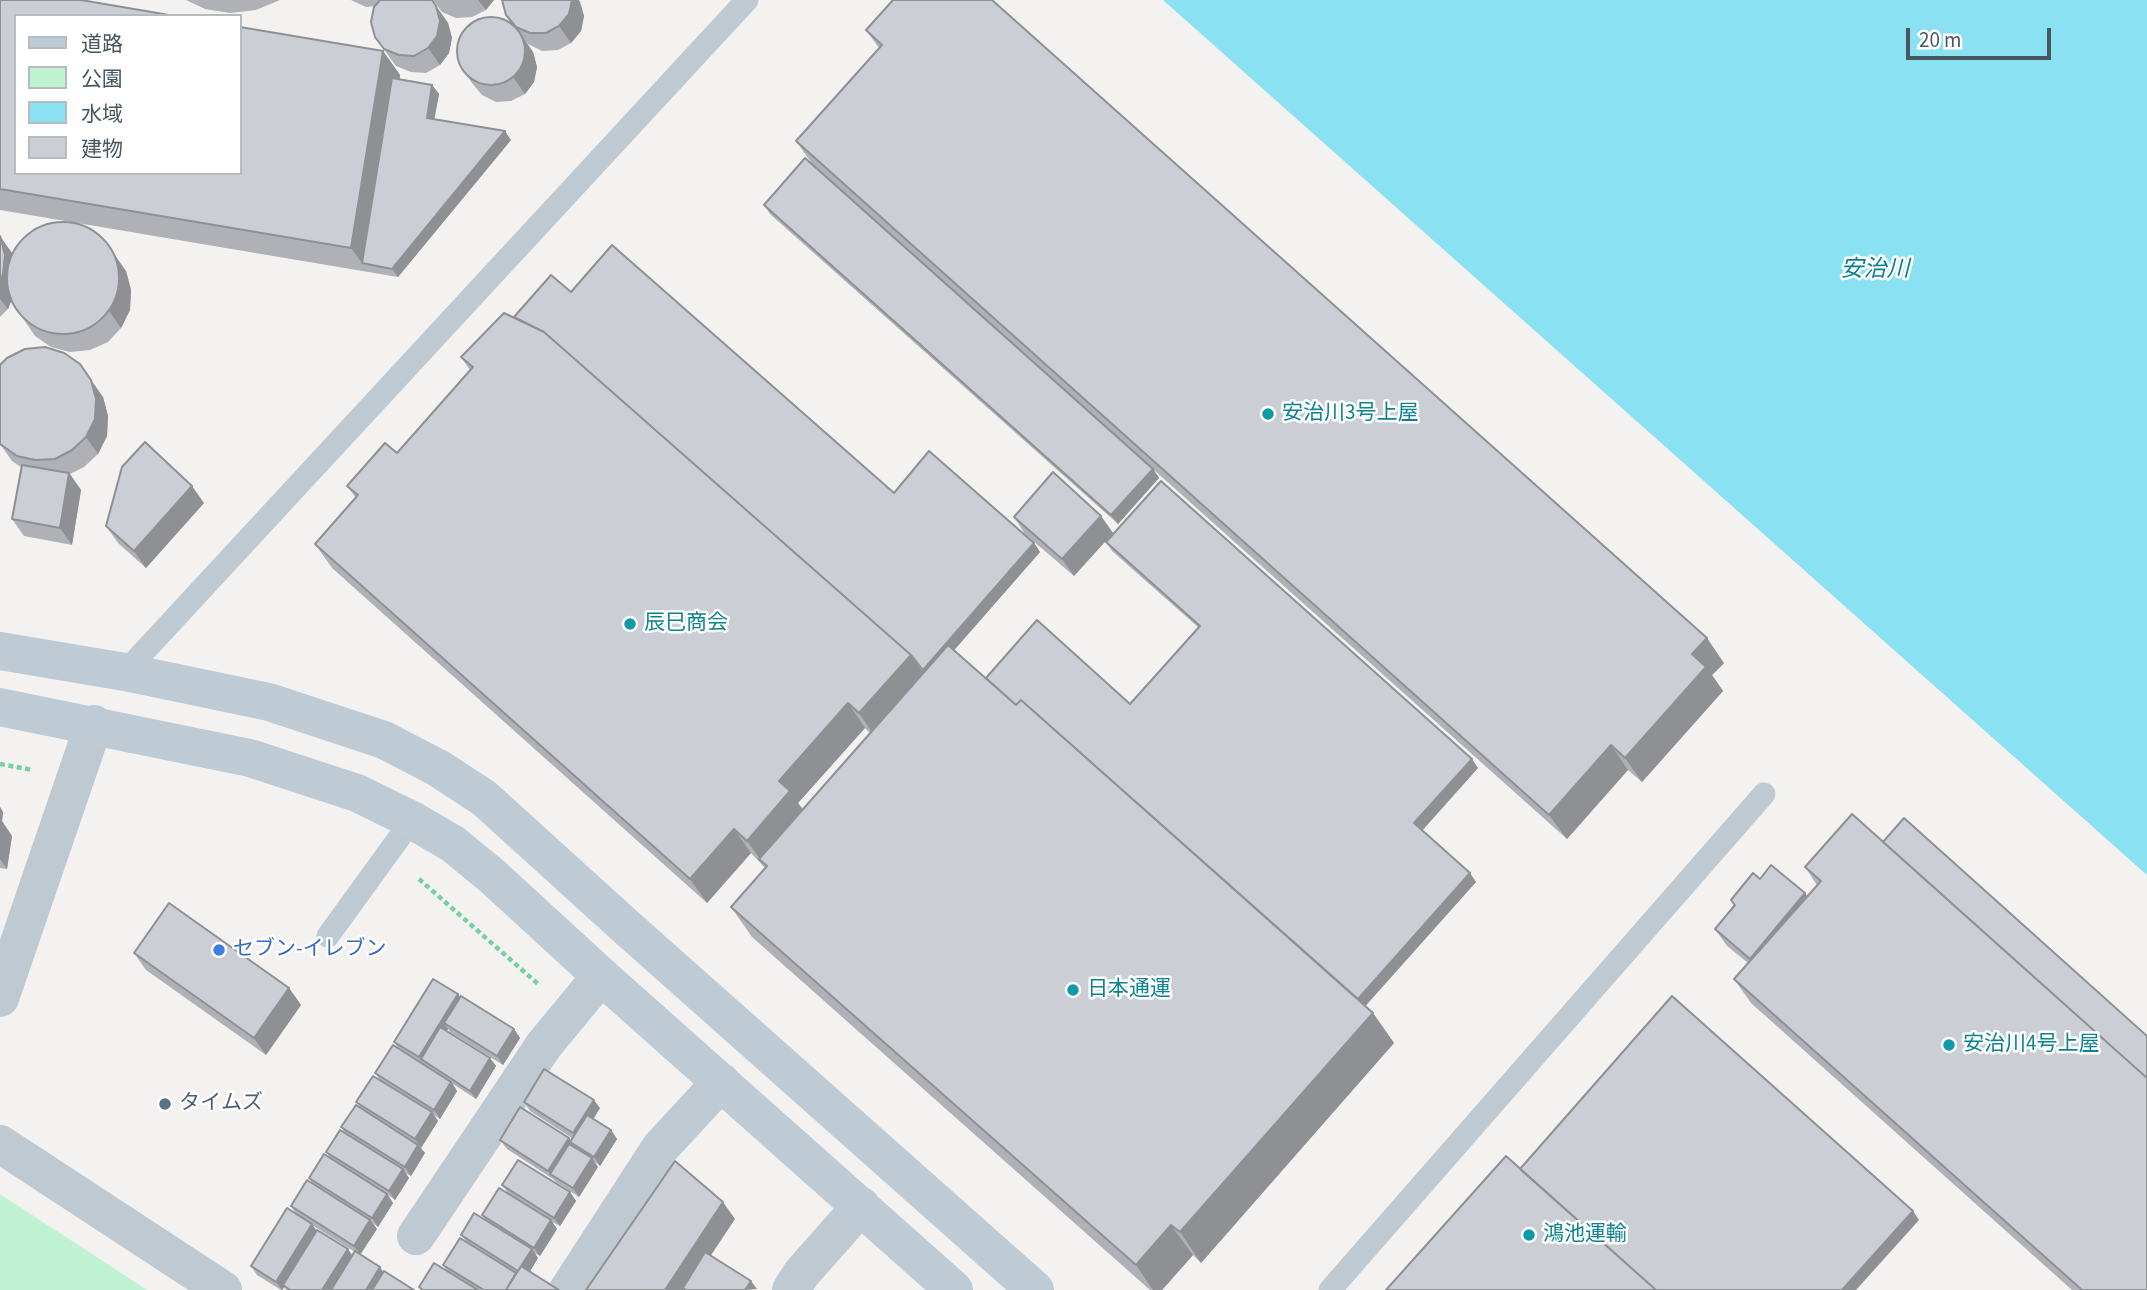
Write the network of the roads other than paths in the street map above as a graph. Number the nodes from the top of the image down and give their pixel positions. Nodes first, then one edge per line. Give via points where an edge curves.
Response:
1 (747, 0) edge
2 (0, 651) edge
3 (125, 672) junction
4 (0, 707) edge
5 (94, 724) junction
6 (1764, 794) dead end
7 (412, 820) junction
8 (328, 936) dead end
9 (601, 976) junction
10 (0, 998) edge
11 (720, 1082) junction
12 (0, 1144) edge
13 (861, 1206) junction
14 (416, 1236) dead end
15 (223, 1290) edge
16 (568, 1290) edge
17 (791, 1290) edge
18 (954, 1290) edge
19 (1035, 1290) edge
20 (1330, 1290) edge

1 - 3 lane
2 - 3 street
3 - 5 street
3 - 19 street via 269,702 384,740 484,798
4 - 5 street
5 - 7 street via 250,758 357,793
5 - 10 street
6 - 20 lane
7 - 8 lane
7 - 9 street via 492,876
9 - 11 street
9 - 14 street via 544,1045
11 - 13 street
11 - 16 street via 660,1148
12 - 15 street
13 - 17 street
13 - 18 street

